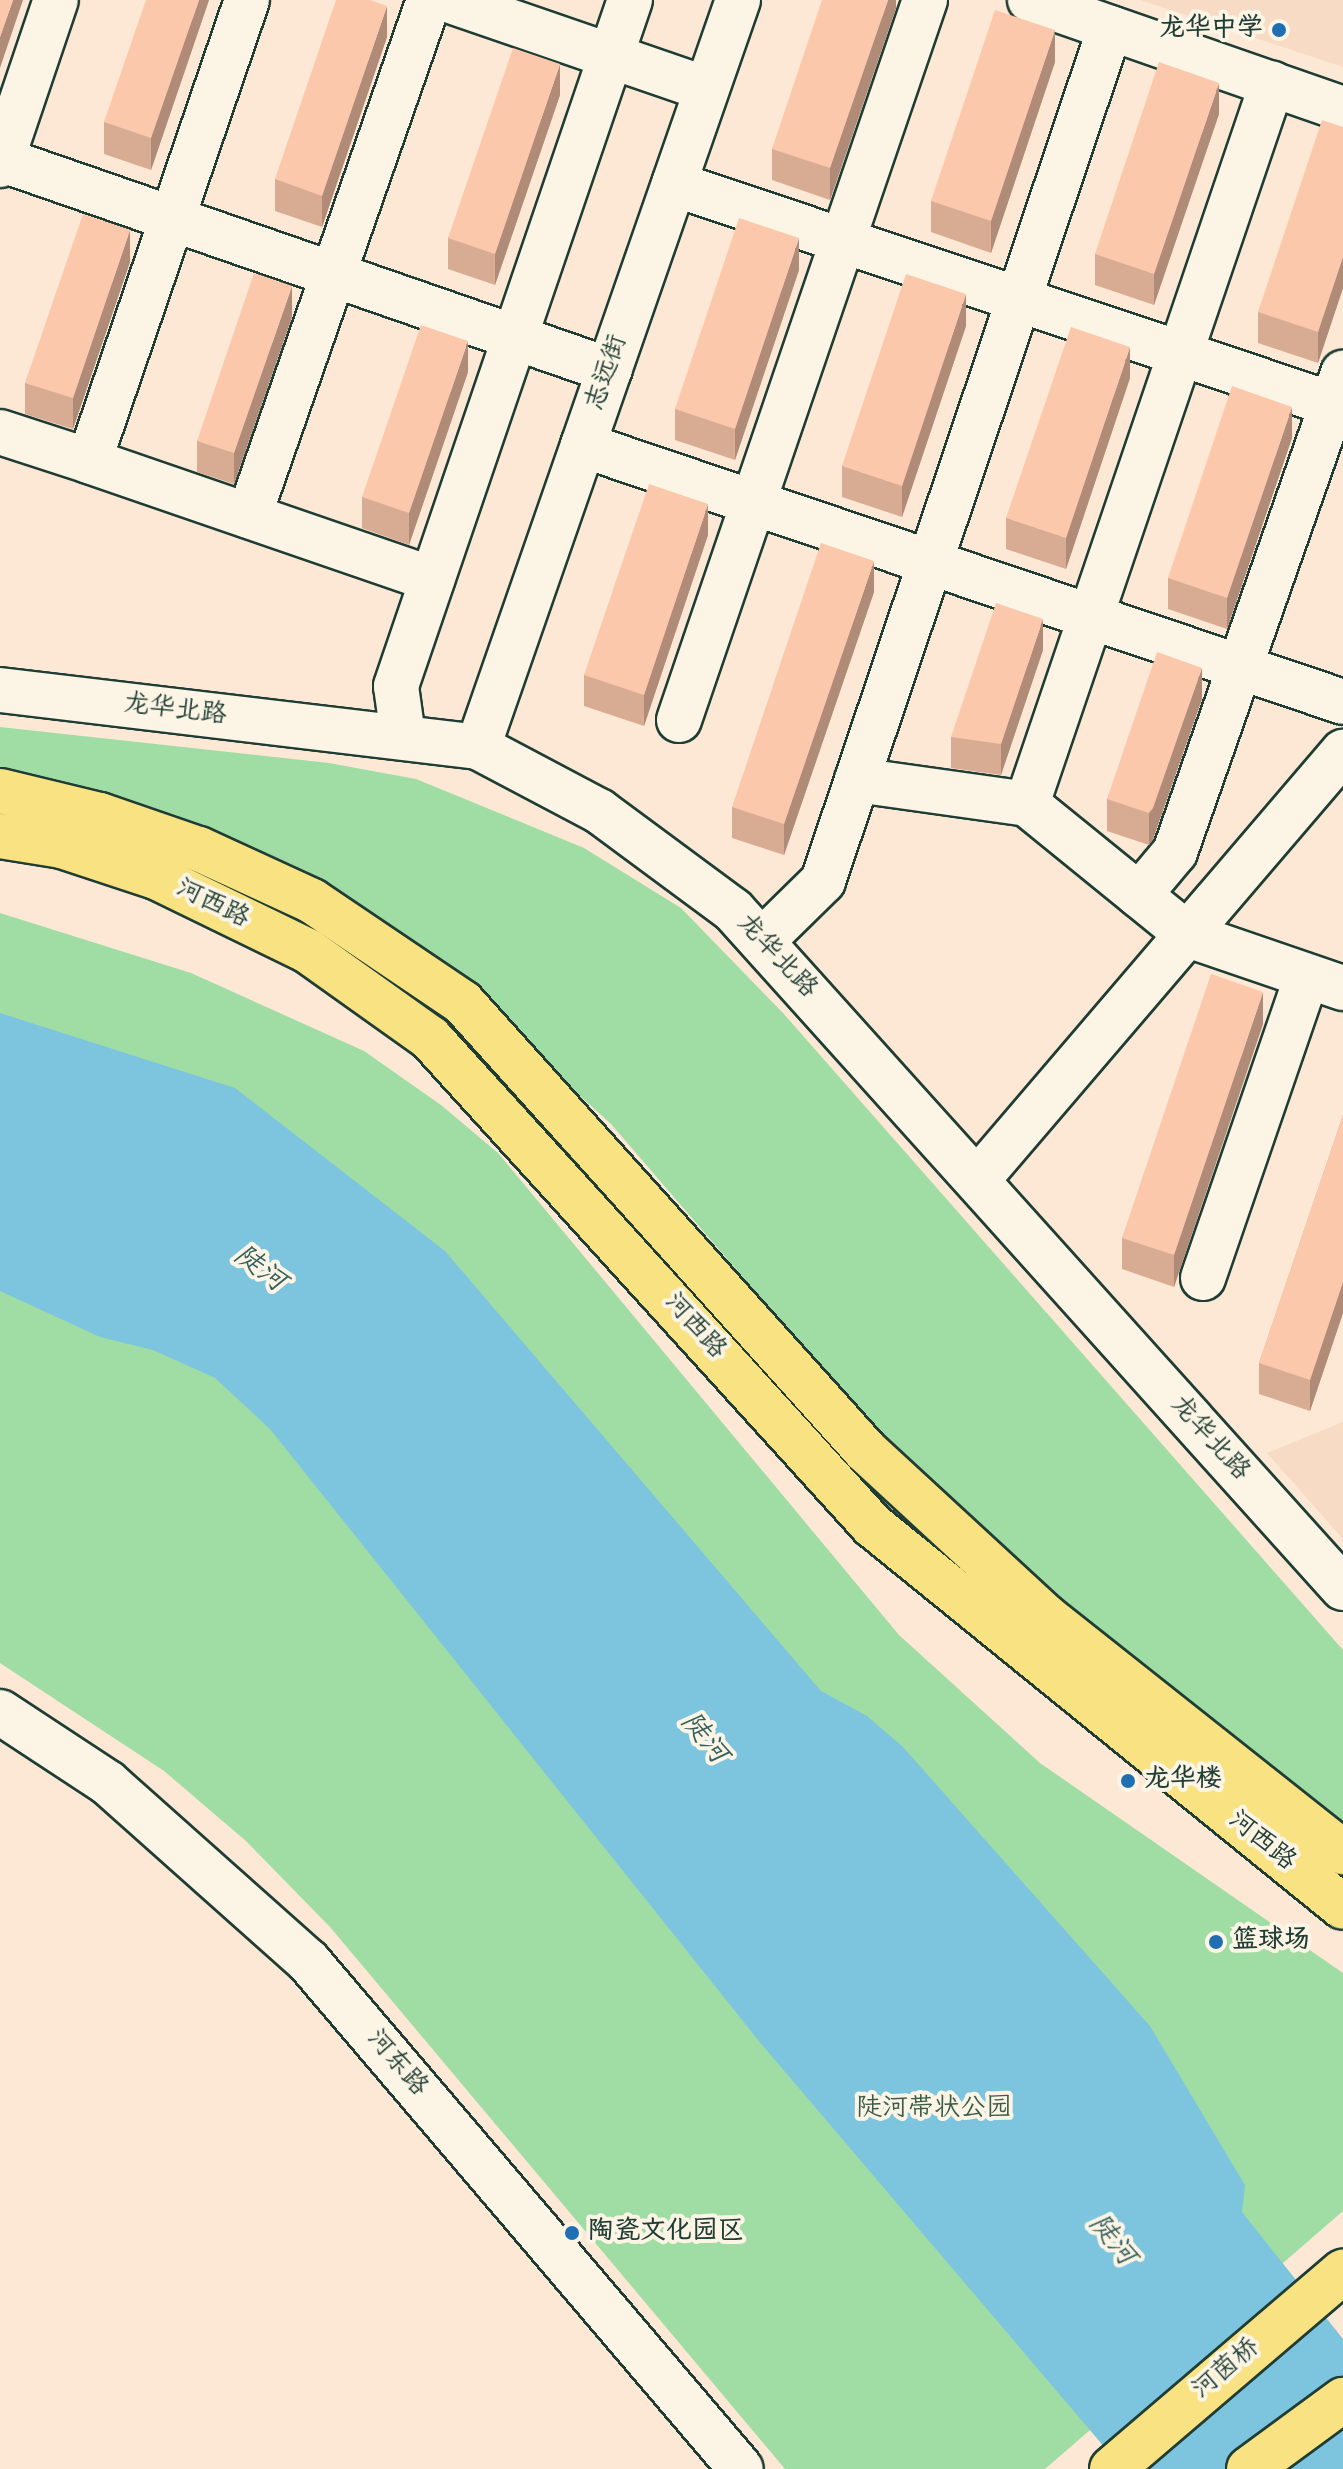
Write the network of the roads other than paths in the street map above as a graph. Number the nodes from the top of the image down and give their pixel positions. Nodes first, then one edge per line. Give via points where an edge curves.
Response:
1 (56, 0) edge
2 (247, 0) edge
3 (429, 0) edge
4 (448, 0) edge
5 (630, 0) edge
6 (738, 0) edge
7 (925, 0) edge
8 (1030, 0) edge
9 (1110, 28) junction
10 (1272, 84) junction
11 (706, 89) junction
12 (1343, 109) edge
13 (1, 161) edge
14 (674, 184) junction
15 (172, 218) junction
16 (843, 240) junction
17 (333, 274) junction
18 (1018, 299) junction
19 (1182, 354) junction
20 (609, 370) junction
21 (1339, 395) edge
22 (0, 432) edge
23 (583, 445) junction
24 (89, 461) junction
25 (754, 502) junction
26 (249, 516) junction
27 (930, 562) junction
28 (432, 579) junction
29 (1090, 616) junction
30 (1240, 667) junction
31 (0, 690) edge
32 (1343, 702) edge
33 (679, 720) dead end
34 (403, 736) junction
35 (478, 747) junction
36 (1343, 752) edge
37 (857, 780) junction
38 (0, 791) edge
39 (1027, 804) junction
40 (0, 836) edge
41 (1139, 895) junction
42 (1188, 935) junction
43 (762, 941) junction
44 (1325, 982) edge
45 (978, 1179) junction
46 (1203, 1278) dead end
47 (1343, 1588) edge
48 (0, 1712) edge
49 (1343, 1852) edge
50 (1343, 1907) edge
51 (1343, 2272) edge
52 (1343, 2400) edge
53 (741, 2469) edge
54 (1112, 2469) edge
55 (1249, 2469) edge

1 - 13 street
2 - 15 street
3 - 17 street
4 - 11 street
5 - 28 street
6 - 11 street, 志远街
7 - 16 street
8 - 9 street
9 - 10 street
9 - 18 street
10 - 12 street
10 - 19 street
11 - 14 street, 志远街
13 - 15 street
14 - 16 street
14 - 20 street, 志远街
15 - 17 street
15 - 24 street
16 - 18 street
16 - 25 street
17 - 20 street
17 - 26 street
18 - 19 street
18 - 27 street
19 - 21 street
19 - 29 street
20 - 23 street, 志远街
21 - 30 street
22 - 24 street
23 - 25 street
23 - 35 street, 志远街
24 - 26 street
25 - 27 street
25 - 33 street
26 - 28 street
27 - 29 street
27 - 37 street
28 - 34 street via 396,686
29 - 30 street
29 - 39 street
30 - 32 street
30 - 41 street via 1175,852
31 - 34 street, 龙华北路
34 - 35 street, 龙华北路
35 - 43 street, 龙华北路 via 599,811 733,910
36 - 42 street
37 - 39 street
37 - 43 street via 823,881
38 - 49 main road, 河西路 via 114,819 199,849 298,894 463,1003 865,1450 1046,1617
39 - 41 street
40 - 50 main road, 河西路 via 62,846 156,877 308,951 430,1038 872,1525
41 - 42 street
42 - 44 street
42 - 45 street
43 - 45 street, 龙华北路
44 - 46 street
45 - 47 street, 龙华北路
48 - 53 street, 河东路 via 108,1783 308,1961
51 - 54 main road, 河茵桥
52 - 55 main road

